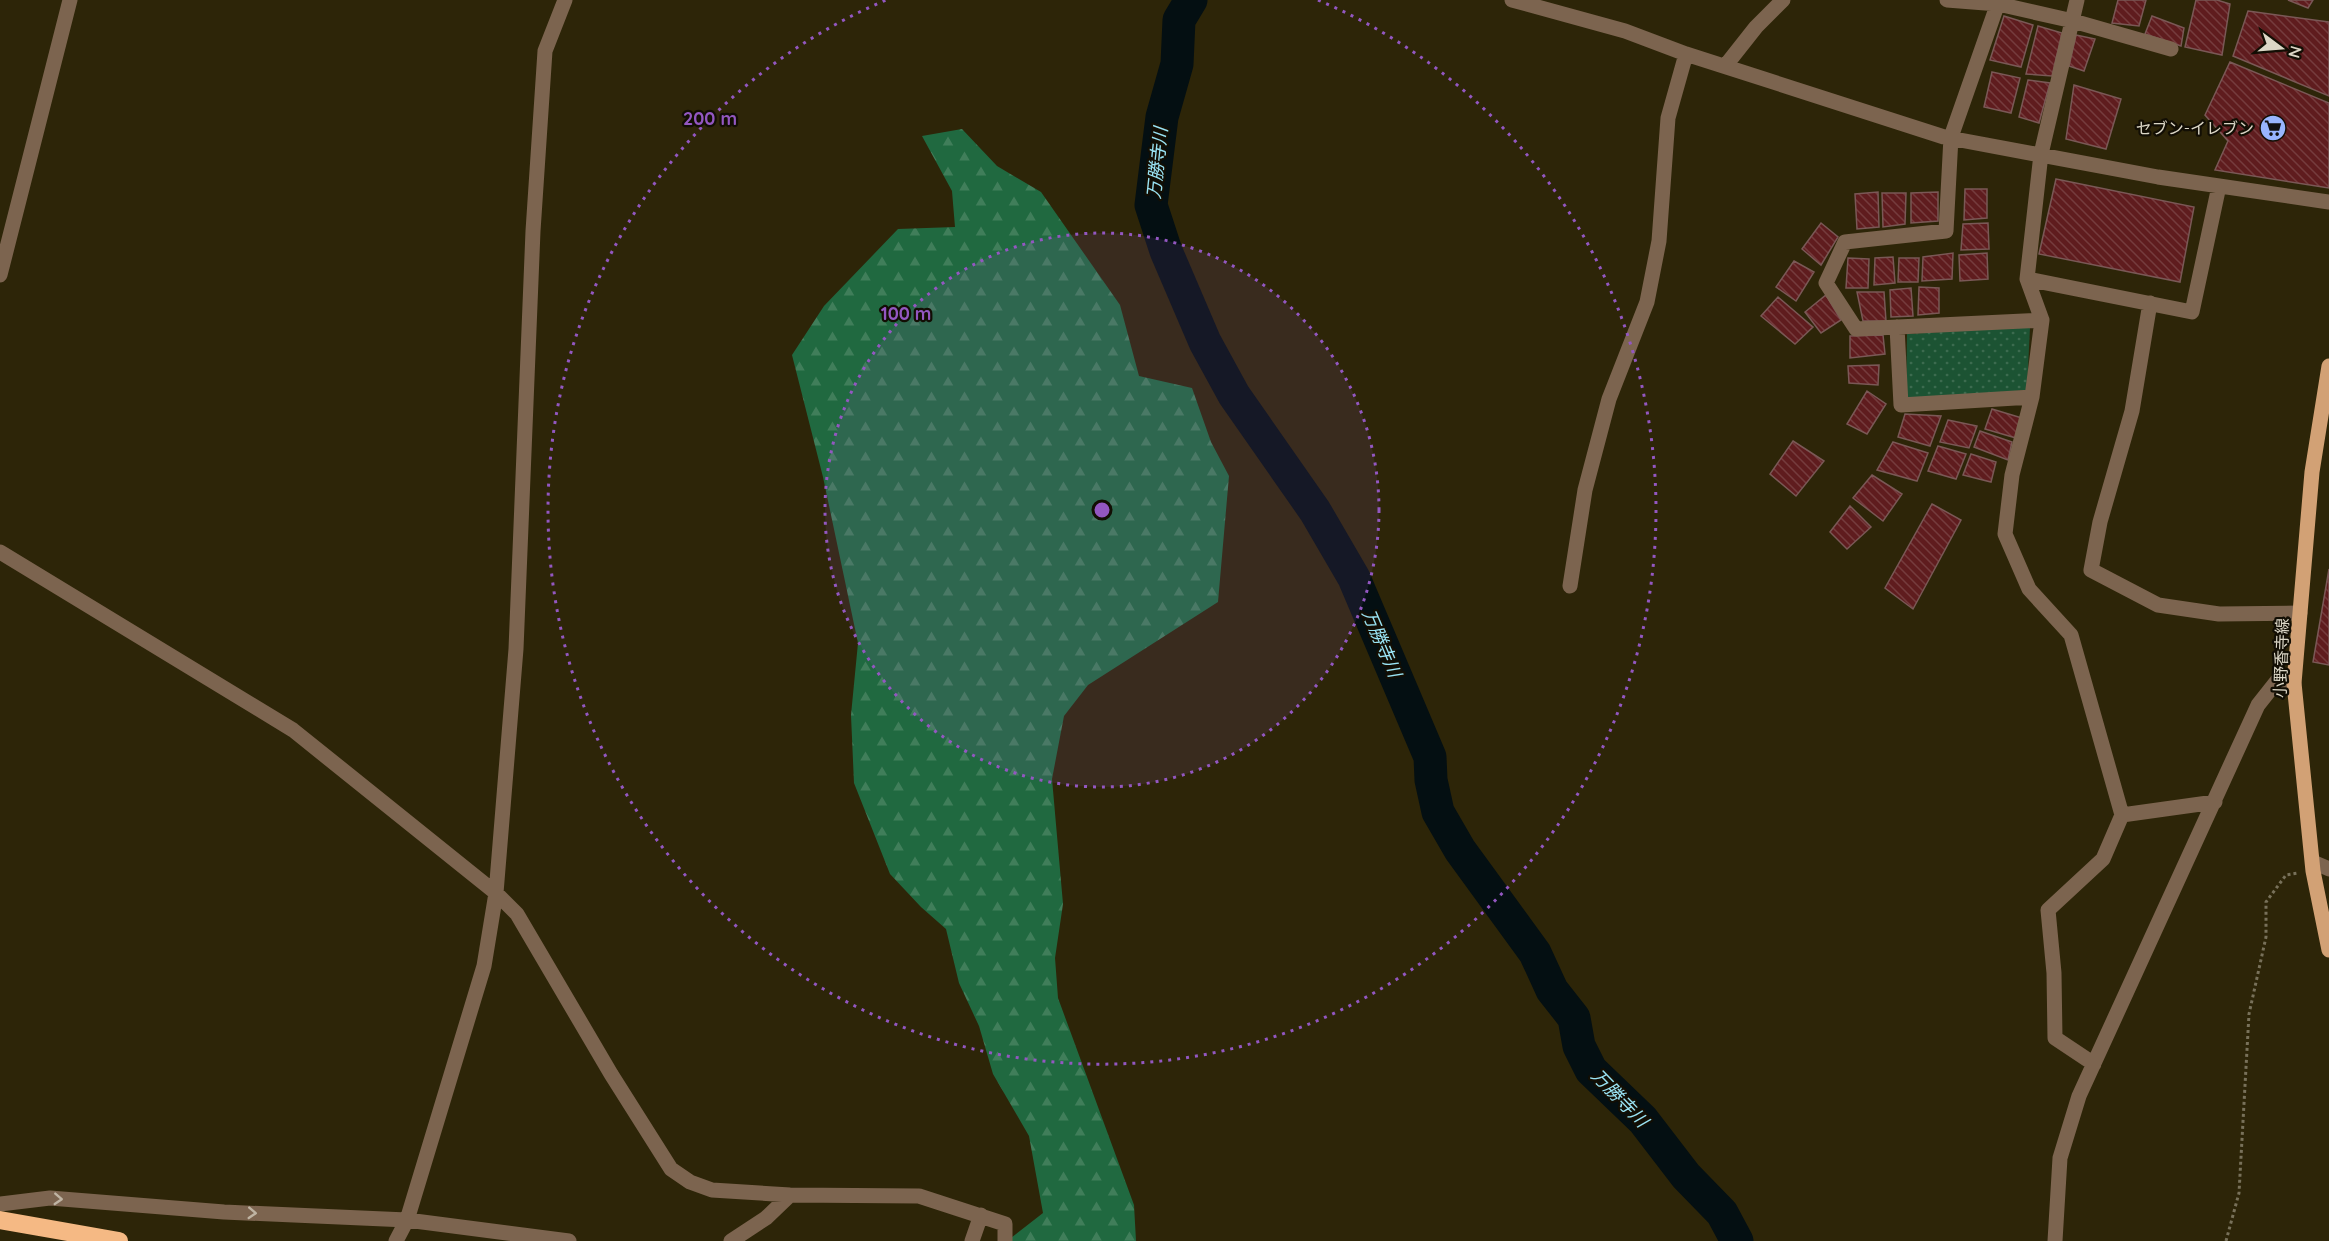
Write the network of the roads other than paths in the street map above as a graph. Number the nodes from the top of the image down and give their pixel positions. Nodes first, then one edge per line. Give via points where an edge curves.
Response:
1 (70, 0) edge
2 (565, 0) edge
3 (1512, 0) edge
4 (1783, 0) edge
5 (1947, 0) edge
6 (2077, 0) edge
7 (1999, 2) edge
8 (2073, 21) junction
9 (2171, 49) dead end
10 (1686, 54) junction
11 (1726, 65) junction
12 (1951, 137) junction
13 (2041, 154) junction
14 (2219, 186) junction
15 (2329, 202) edge
16 (0, 275) edge
17 (2027, 279) junction
18 (2150, 303) junction
19 (2042, 320) junction
20 (1897, 327) junction
21 (2329, 366) edge
22 (2032, 397) junction
23 (0, 552) edge
24 (1570, 586) dead end
25 (2300, 613) junction
26 (2295, 683) junction
27 (2215, 802) junction
28 (2122, 815) junction
29 (2313, 866) junction
30 (2329, 869) edge
31 (496, 893) junction
32 (2329, 950) edge
33 (2094, 1064) junction
34 (790, 1195) junction
35 (0, 1204) edge
36 (981, 1215) junction
37 (0, 1220) edge
38 (407, 1220) junction
39 (397, 1239) edge
40 (119, 1241) edge
41 (568, 1241) edge
42 (731, 1241) edge
43 (972, 1241) edge
44 (1005, 1241) edge
45 (2055, 1241) edge

1 - 16 street
2 - 31 street via 545,51 533,231 516,649
3 - 10 street via 1625,31
4 - 11 street
5 - 7 street
6 - 8 street
7 - 8 street
7 - 12 street
8 - 9 street
8 - 13 street
10 - 11 street
10 - 24 street via 1668,118 1659,241 1647,302 1609,399 1585,490
11 - 12 street
12 - 13 street
12 - 20 street via 1946,231 1845,242 1826,283 1856,329
13 - 14 street
13 - 17 street
14 - 15 street
14 - 18 street via 2192,312
17 - 18 street
17 - 19 street
18 - 25 street via 2132,411 2100,522 2091,570 2158,605 2219,614
19 - 20 street
19 - 22 street
20 - 22 street via 1901,405
21 - 25 main road, 小野香寺線 via 2312,472
22 - 28 street via 2012,475 2005,534 2029,589 2071,635
23 - 31 street via 293,730
25 - 26 main road, 小野香寺線
26 - 27 street via 2277,681 2258,705
26 - 29 main road, 小野香寺線
27 - 28 street
27 - 33 street
28 - 33 street via 2103,859 2048,910 2055,1038
29 - 30 street
29 - 32 main road, 小野香寺線
31 - 34 street via 517,914 671,1169 712,1190
31 - 38 street via 484,966
33 - 45 street via 2079,1096 2060,1158
34 - 36 street via 919,1196
34 - 42 street via 766,1218
35 -> 38 street via 50,1198 224,1212
36 - 43 street
36 - 44 street via 1005,1224
37 - 40 highway
38 - 39 street
38 - 41 street

